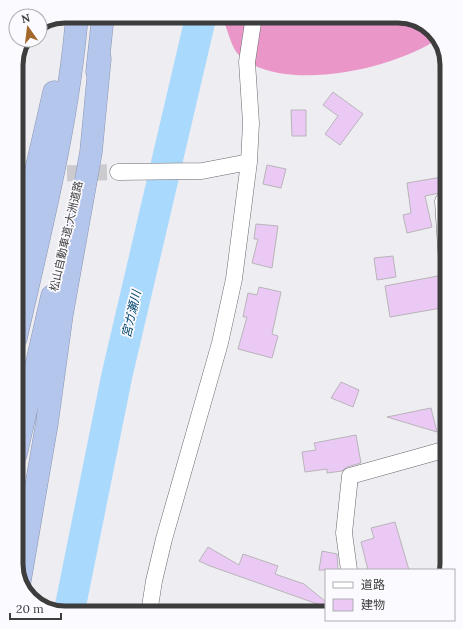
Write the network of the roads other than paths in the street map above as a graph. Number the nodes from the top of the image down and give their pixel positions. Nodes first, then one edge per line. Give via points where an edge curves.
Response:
1 (68, 23) edge
2 (76, 23) edge
3 (103, 23) edge
4 (253, 23) edge
5 (100, 58) junction
6 (249, 162) junction
7 (118, 172) tunnel mouth
8 (23, 226) edge
9 (23, 307) edge
10 (23, 424) edge
11 (440, 451) edge
12 (23, 563) edge
13 (349, 569) edge
14 (150, 606) edge

1 - 8 highway
2 - 9 highway via 74,56 58,150
3 - 5 highway, 松山自動車道;大洲道路
4 - 6 street via 247,62 251,123
5 - 10 highway, 松山自動車道;大洲道路 via 71,218
5 - 12 highway via 91,152 62,314 47,424
6 - 7 street via 202,171
6 - 14 street via 234,279 220,342 163,546
11 - 13 street via 350,476 344,533

